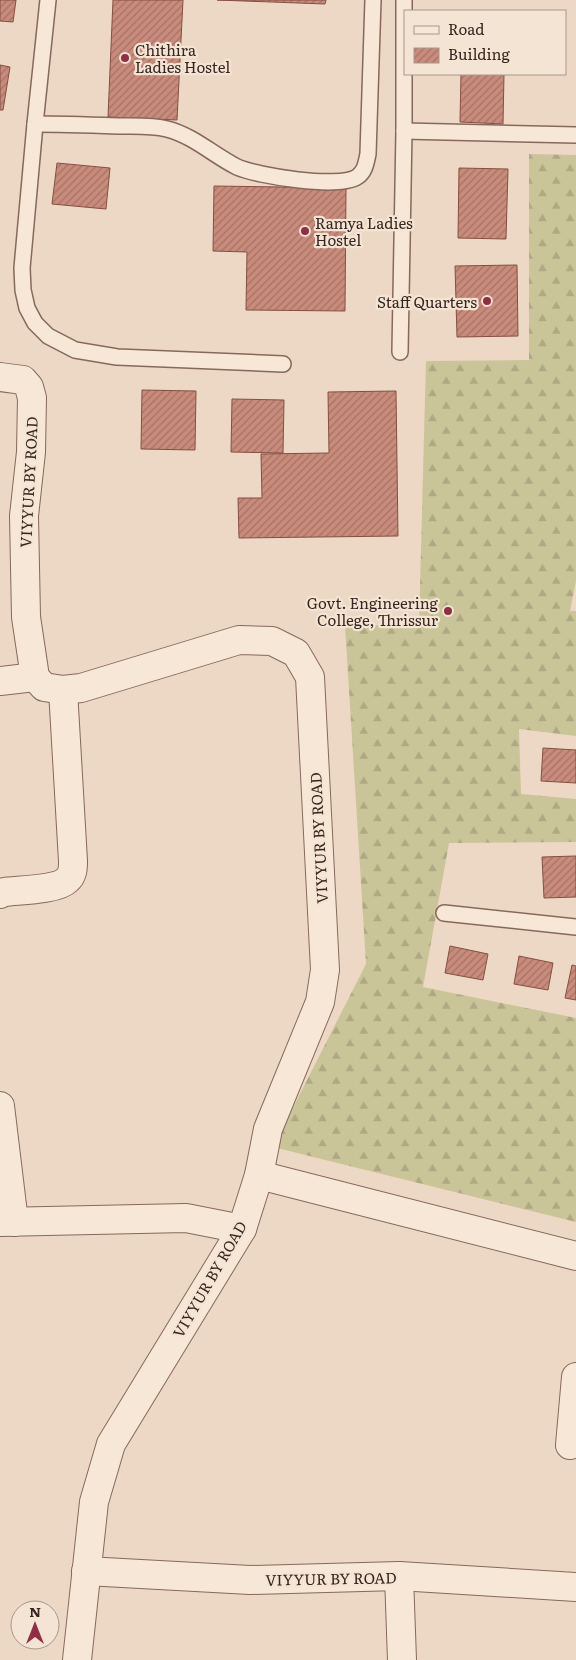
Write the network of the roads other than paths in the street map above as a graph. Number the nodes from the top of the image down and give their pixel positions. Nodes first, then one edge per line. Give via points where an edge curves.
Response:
1 (48, 0) edge
2 (373, 0) edge
3 (404, 0) edge
4 (34, 124) junction
5 (404, 130) junction
6 (576, 135) edge
7 (400, 352) dead end
8 (283, 364) dead end
9 (0, 377) edge
10 (36, 677) junction
11 (0, 681) edge
12 (63, 690) junction
13 (0, 894) edge
14 (444, 913) dead end
15 (576, 928) edge
16 (0, 1106) edge
17 (259, 1175) junction
18 (7, 1222) edge
19 (242, 1228) junction
20 (576, 1256) edge
21 (576, 1377) edge
22 (570, 1445) dead end
23 (86, 1571) junction
24 (399, 1576) junction
25 (576, 1587) edge
26 (77, 1660) edge
27 (402, 1660) edge

1 - 4 lane
2 - 4 lane via 368,154 364,169 358,177 350,180 302,180 266,175 238,167 187,135 156,126
3 - 5 lane
4 - 8 lane via 22,268 27,308 35,323 48,336 75,350 109,356
5 - 6 lane
5 - 7 lane
9 - 10 street, VIYYUR BY ROAD via 23,380 32,398 24,516 26,617
10 - 11 street
10 - 12 street, VIYYUR BY ROAD via 44,688
12 - 13 street via 72,872 60,885
12 - 17 street, VIYYUR BY ROAD via 81,688 239,640 272,641 296,654 310,677 325,970 320,1002 268,1129
14 - 15 lane
16 - 18 street
17 - 19 street, VIYYUR BY ROAD
17 - 20 street
18 - 19 street via 186,1218
19 - 23 street, VIYYUR BY ROAD via 111,1444 94,1502
21 - 22 street
23 - 24 street, VIYYUR BY ROAD via 250,1580
23 - 26 street, VIYYUR BY ROAD
24 - 25 street, VIYYUR BY ROAD
24 - 27 street

